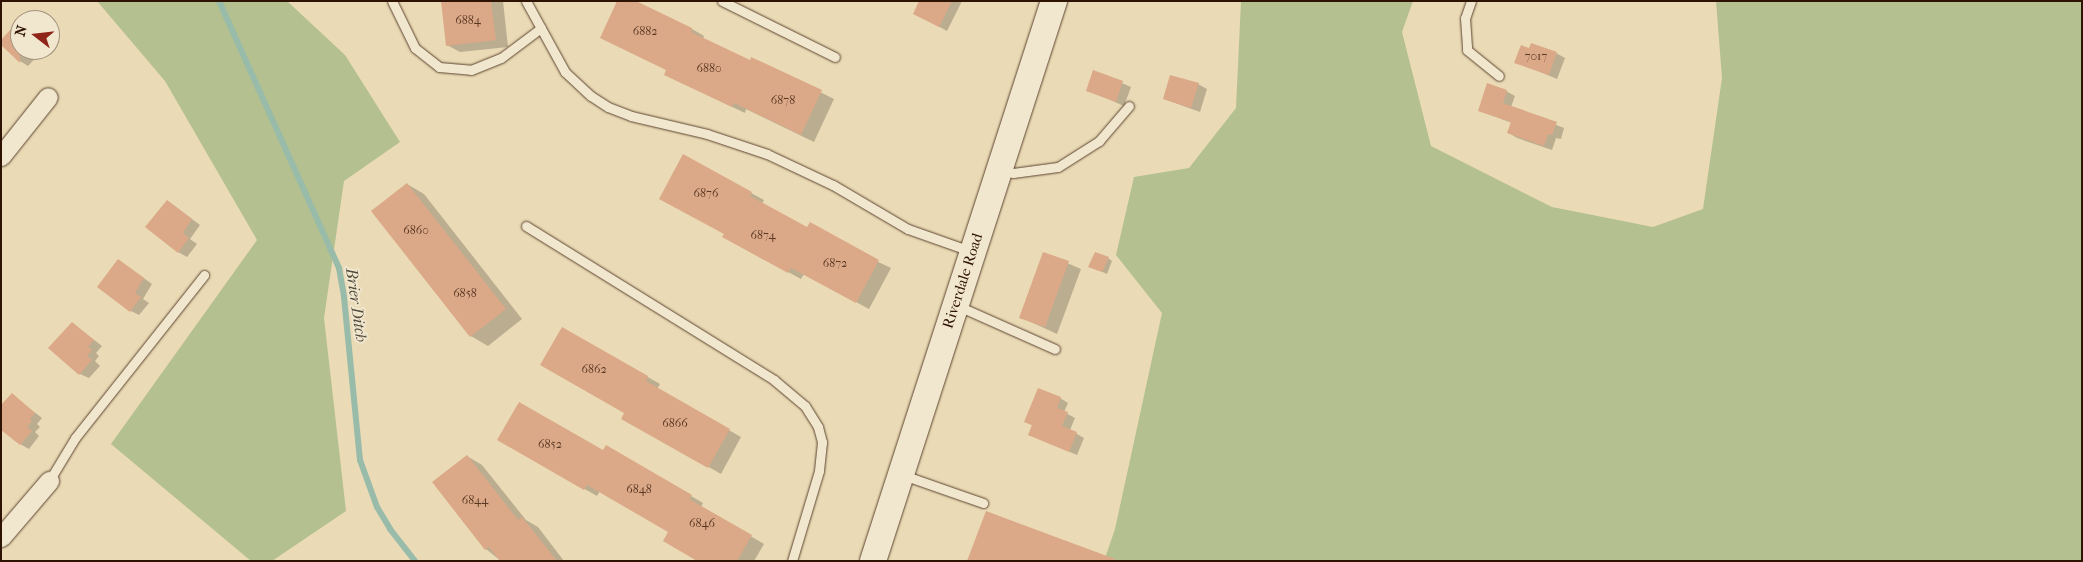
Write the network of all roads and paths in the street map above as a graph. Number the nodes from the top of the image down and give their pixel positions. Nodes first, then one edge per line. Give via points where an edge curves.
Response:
1 (392, 1) edge
2 (526, 1) edge
3 (722, 1) edge
4 (1054, 1) edge
5 (1471, 1) edge
6 (541, 28) junction
7 (835, 57) dead end
8 (1499, 76) dead end
9 (48, 96) dead end
10 (1129, 106) dead end
11 (4, 153) edge
12 (999, 171) junction
13 (526, 226) dead end
14 (973, 252) junction
15 (204, 275) dead end
16 (955, 305) junction
17 (1055, 349) dead end
18 (901, 474) junction
19 (49, 481) joint
20 (983, 503) dead end
21 (1, 537) edge
22 (792, 561) edge
23 (873, 561) edge

1 - 6 lane via 415,48 439,67 471,70 501,58
2 - 6 lane
3 - 7 lane
4 - 12 main road, Riverdale Road
5 - 8 lane via 1465,18 1468,50
6 - 14 lane via 565,72 608,107 767,154 832,185 908,229
9 - 11 street
10 - 12 lane via 1099,140 1058,167 1013,173
12 - 14 main road, Riverdale Road
13 - 22 lane via 774,380 805,406 822,442 819,472
14 - 16 main road, Riverdale Road
15 - 19 lane via 75,438
16 - 17 lane
16 - 18 main road, Riverdale Road
18 - 20 lane
18 - 23 main road, Riverdale Road
19 - 21 street

